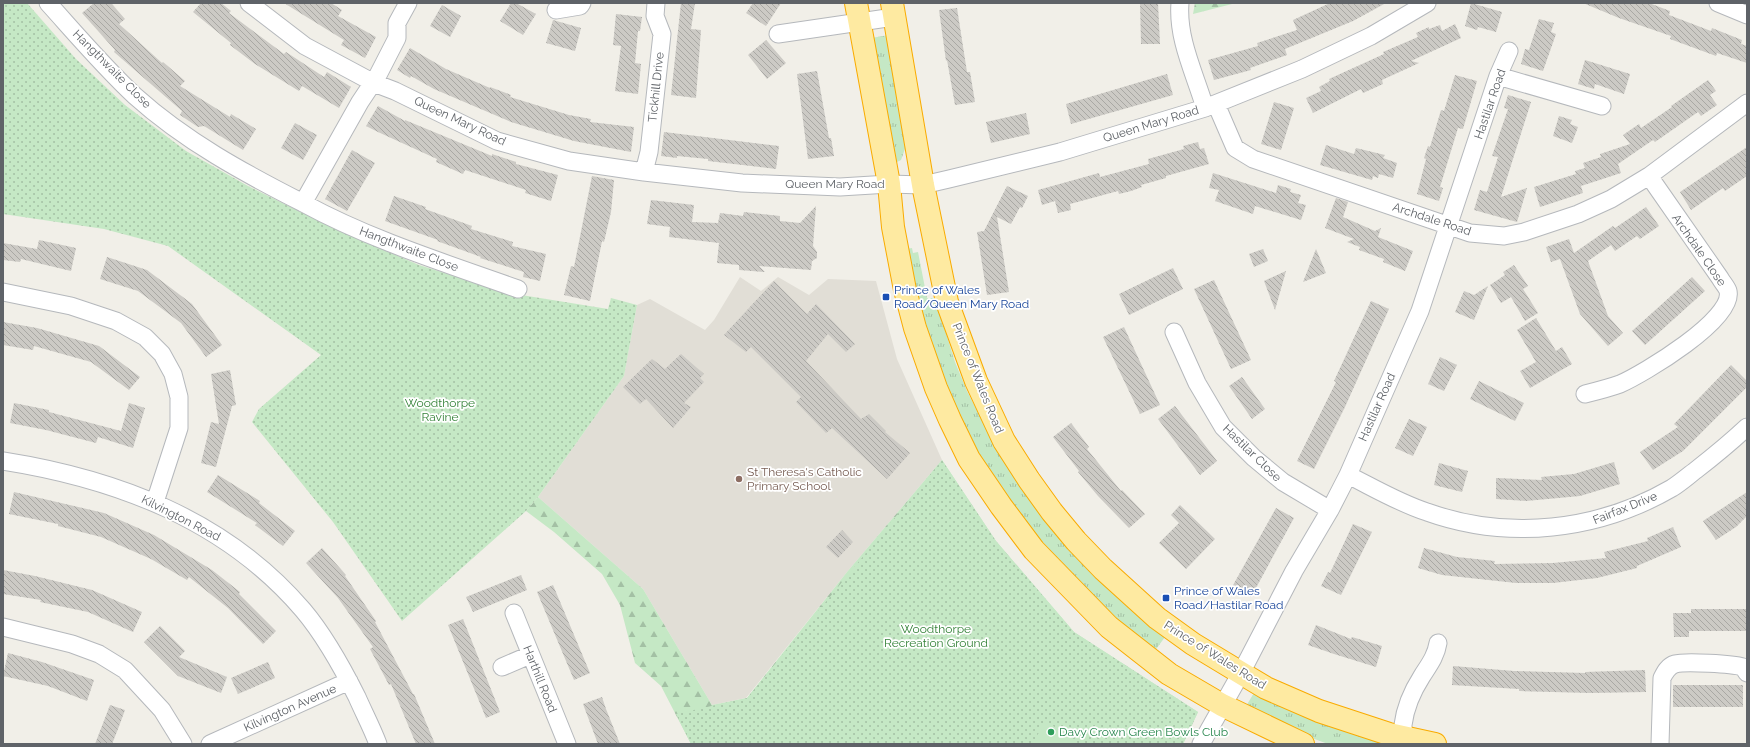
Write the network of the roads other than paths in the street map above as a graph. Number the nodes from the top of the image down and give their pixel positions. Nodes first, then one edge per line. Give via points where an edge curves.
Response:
1 (48, 3) edge
2 (249, 3) edge
3 (408, 3) edge
4 (582, 3) edge
5 (656, 3) edge
6 (1180, 3) edge
7 (1427, 3) edge
8 (1718, 3) edge
9 (556, 10) dead end
10 (893, 10) edge
11 (858, 12) edge
12 (1747, 15) edge
13 (778, 34) dead end
14 (1509, 51) dead end
15 (1498, 76) junction
16 (374, 83) junction
17 (1747, 103) edge
18 (1211, 106) junction
19 (1602, 106) dead end
20 (644, 172) junction
21 (1649, 176) junction
22 (889, 184) junction
23 (923, 185) junction
24 (303, 203) junction
25 (1449, 226) junction
26 (518, 289) dead end
27 (3, 292) edge
28 (1174, 332) dead end
29 (1585, 394) dead end
30 (1747, 427) edge
31 (3, 461) edge
32 (1348, 475) junction
33 (155, 502) junction
34 (1330, 510) junction
35 (514, 613) dead end
36 (3, 627) edge
37 (1438, 643) dead end
38 (530, 655) junction
39 (502, 668) dead end
40 (1241, 673) junction
41 (1747, 673) edge
42 (349, 681) junction
43 (1222, 705) junction
44 (1405, 741) edge
45 (183, 744) edge
46 (210, 744) edge
47 (378, 744) edge
48 (567, 744) edge
49 (1201, 744) edge
50 (1303, 744) edge
51 (1435, 744) edge
52 (1660, 744) edge

1 - 24 street, Hangthwaite Close via 135,96 190,139 236,169
2 - 16 street, Queen Mary Road via 305,46
3 - 16 street via 397,23 397,38
4 - 9 street via 580,6
5 - 20 street, Tickhill Drive via 655,16 662,34
6 - 18 street, Archdale Road via 1180,26 1188,56
7 - 18 street, Queen Mary Road via 1371,36 1309,66
8 - 12 street
10 - 11 street, Prince of Wales Road
10 - 23 highway, Prince of Wales Road
11 - 13 street, Prince of Wales Road
11 - 22 highway
14 - 15 street, Hastilar Road
15 - 19 street
15 - 25 street, Hastilar Road
16 - 20 street, Queen Mary Road via 498,141 569,161
16 - 24 street via 360,102
17 - 21 street, Archdale Road
18 - 23 street, Queen Mary Road via 1060,152
18 - 25 street, Archdale Road via 1235,148 1253,160
20 - 22 street, Queen Mary Road via 742,183 840,187
21 - 25 street, Archdale Road via 1611,200 1524,232 1504,236 1487,235
21 - 29 street, Archdale Close via 1720,278 1728,292 1726,304 1688,343 1652,368 1620,384
22 - 23 street, Queen Mary Road
22 - 43 highway via 894,236 914,328 939,394 969,459 1034,550 1109,628 1169,674
23 - 40 highway, Prince of Wales Road via 947,302 976,381 1004,441 1028,480 1076,541 1123,588 1174,631
24 - 26 street, Hangthwaite Close via 371,236
25 - 32 street, Hastilar Road via 1420,311
27 - 33 street via 72,306 116,320 145,337 162,354 173,374 179,397 179,428
28 - 34 street, Hastilar Close via 1197,383 1223,427 1283,482
30 - 32 street, Fairfax Drive via 1673,488 1635,507 1592,522 1548,529 1506,529 1428,513
31 - 33 street, Kilvington Road via 81,478
32 - 34 street, Hastilar Road
33 - 42 street, Kilvington Road via 235,547 268,575 303,610
34 - 40 street, Hastilar Road
35 - 38 street, Harthill Road
36 - 45 street via 72,644 99,654 125,670 162,710
37 - 44 street via 1437,652 1413,693 1403,726
38 - 39 street
38 - 48 street, Harthill Road
40 - 43 street, Hastilar Road
40 - 44 highway, Prince of Wales Road via 1266,688 1319,712
41 - 52 street via 1743,667 1733,664 1675,664 1666,669 1662,678
42 - 46 street, Kilvington Avenue
42 - 47 street, Kilvington Road
43 - 49 street, Hastilar Road
43 - 50 highway
44 - 51 highway, Prince of Wales Road

